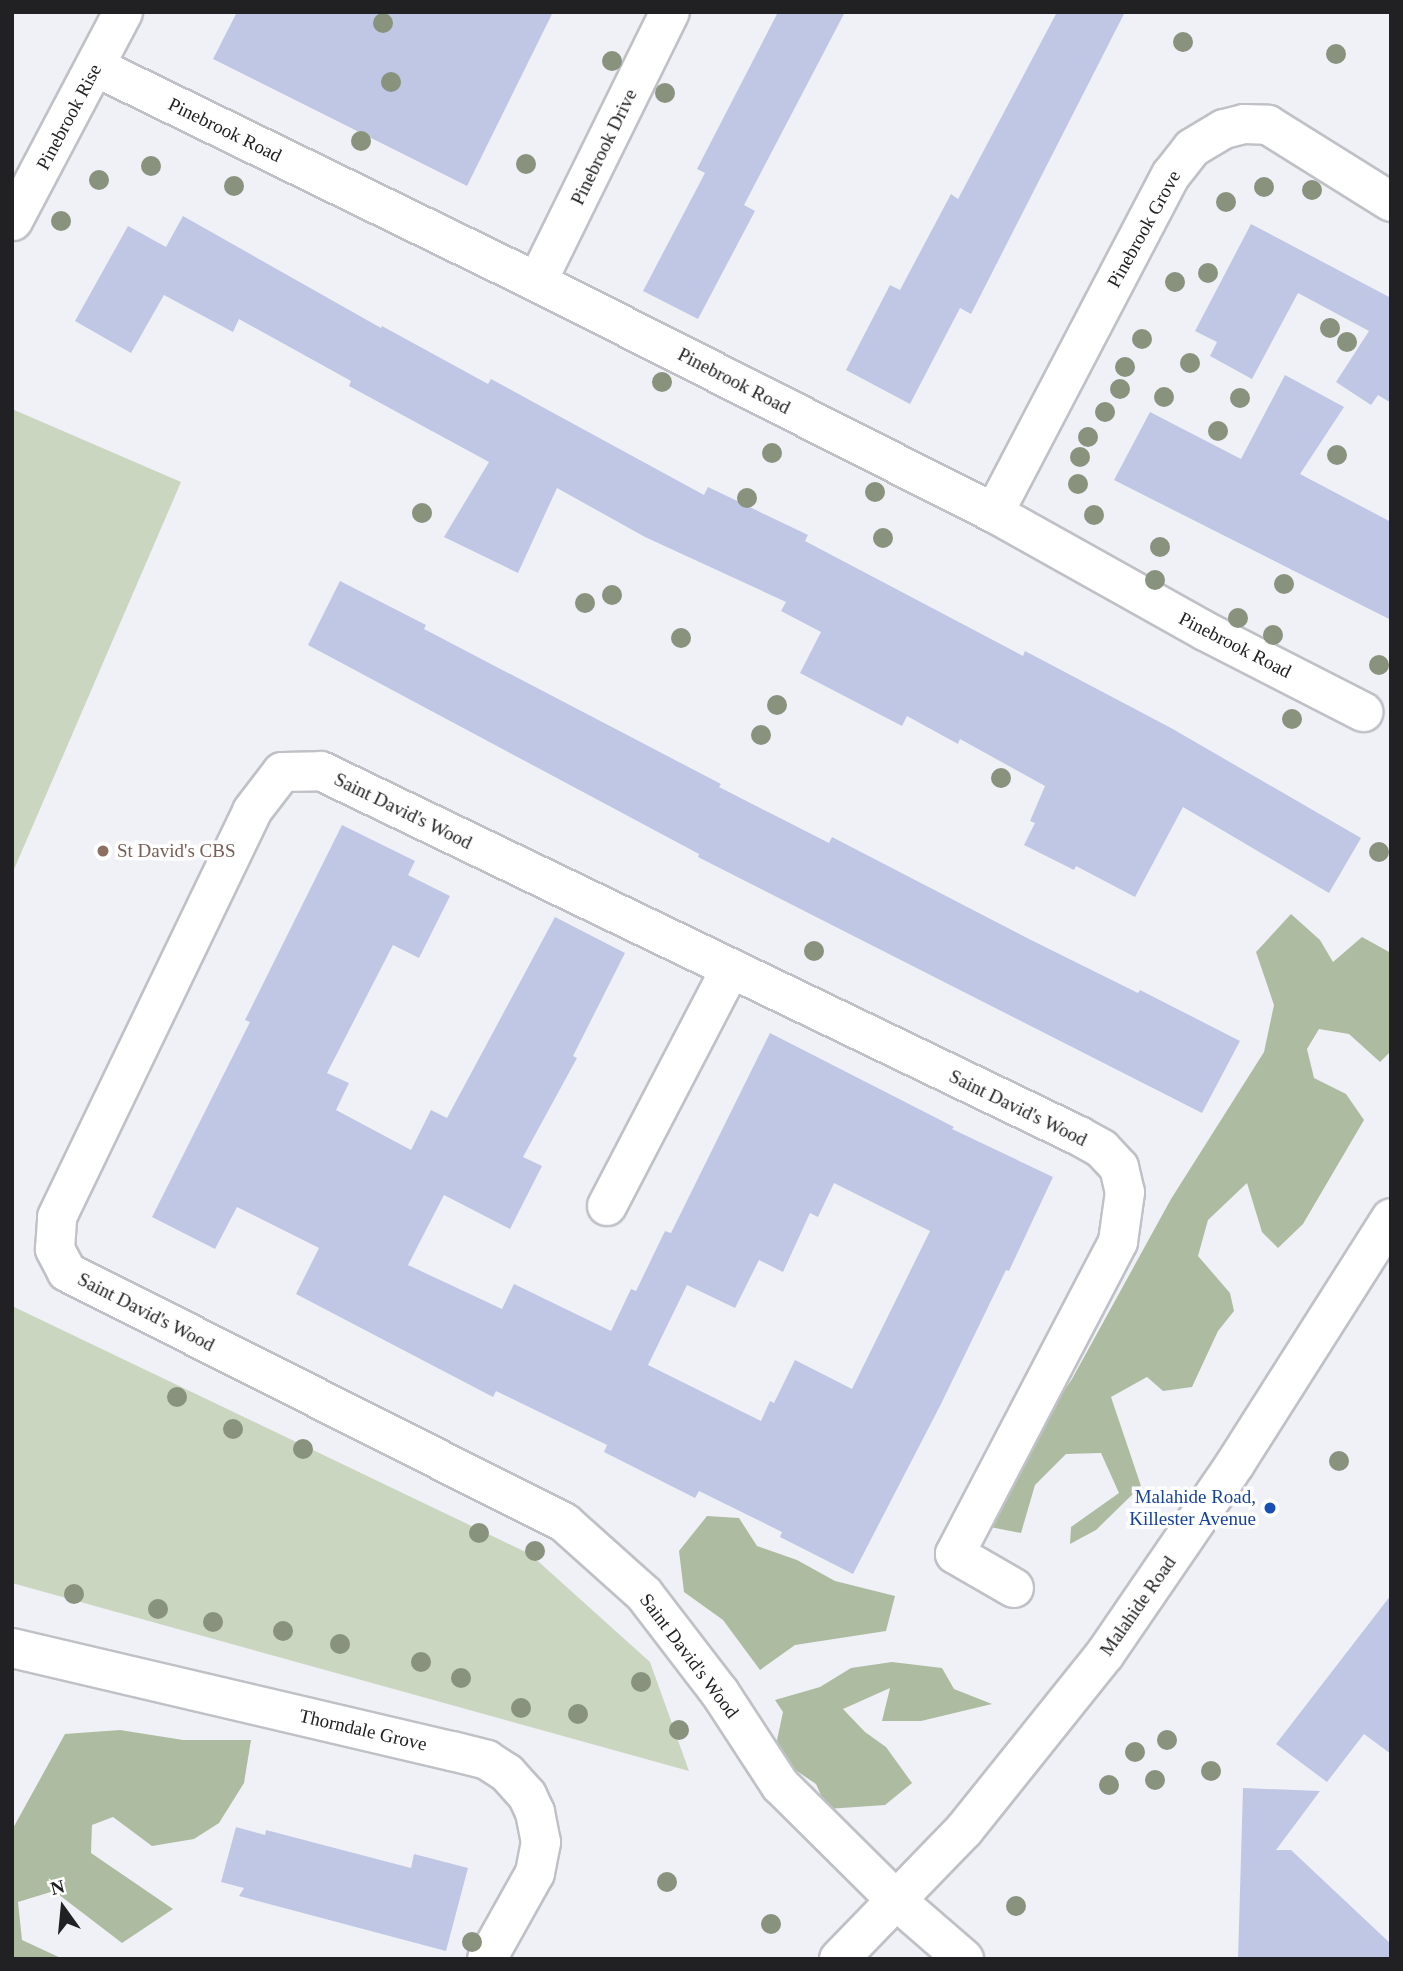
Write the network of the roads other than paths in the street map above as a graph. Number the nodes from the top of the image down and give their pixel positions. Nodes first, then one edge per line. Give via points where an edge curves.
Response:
1 (123, 12) edge
2 (670, 12) edge
3 (96, 67) junction
4 (1391, 202) edge
5 (13, 222) edge
6 (537, 282) junction
7 (994, 513) junction
8 (1363, 712) dead end
9 (730, 970) junction
10 (607, 1206) dead end
11 (1391, 1218) edge
12 (1014, 1588) dead end
13 (12, 1648) edge
14 (896, 1900) junction
15 (487, 1959) edge
16 (839, 1959) edge
17 (964, 1959) edge

1 - 3 street, Pinebrook Rise
2 - 6 street, Pinebrook Drive
3 - 5 street, Pinebrook Rise
3 - 6 street, Pinebrook Road
4 - 7 street, Pinebrook Grove via 1268,125 1224,129 1192,148 1171,175
6 - 7 street, Pinebrook Road
7 - 8 street, Pinebrook Road via 1205,631
9 - 10 street
9 - 12 street, Saint David's Wood via 1079,1136 1102,1149 1119,1167 1125,1192 1118,1242 956,1554
9 - 14 street, Saint David's Wood via 321,771 282,772 252,811 57,1217 55,1249 67,1272 565,1523 645,1594 720,1693 780,1785
11 - 14 street, Malahide Road via 1234,1464 1105,1654 964,1830
13 - 15 street, Thorndale Grove via 452,1751 487,1760 507,1773 527,1795 541,1842 535,1874
14 - 16 street, Malahide Road
14 - 17 street

